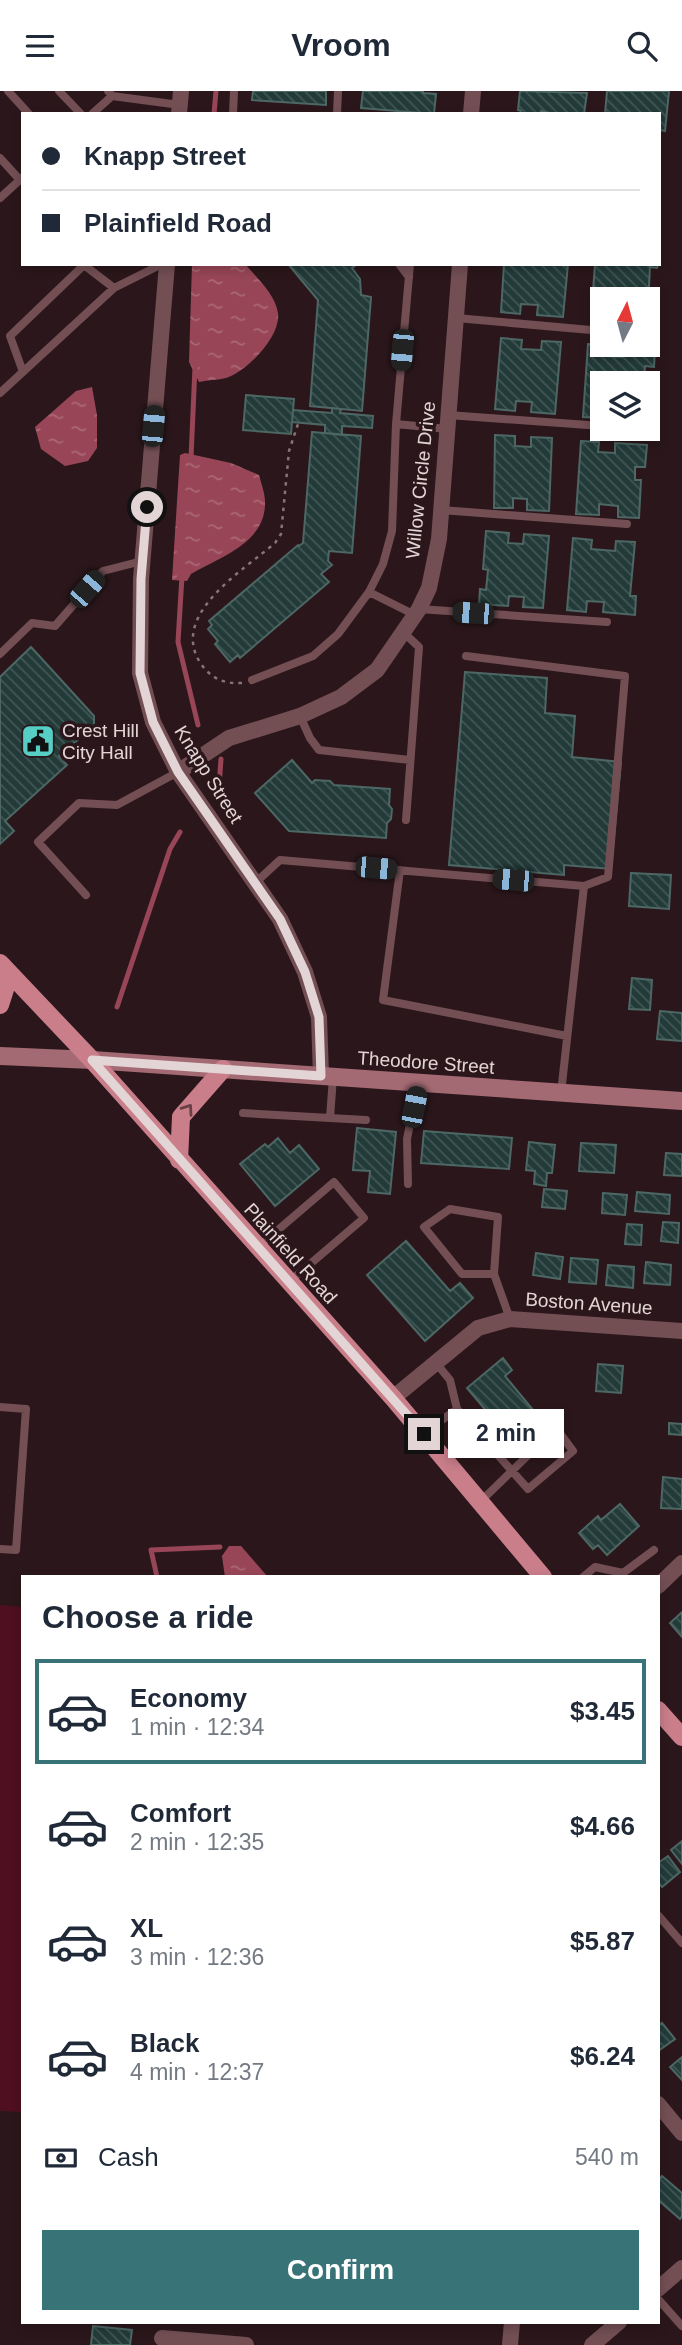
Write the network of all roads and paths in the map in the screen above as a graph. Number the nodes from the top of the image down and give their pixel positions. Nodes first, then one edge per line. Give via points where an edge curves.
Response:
1 (8, 91) edge
2 (59, 91) edge
3 (234, 91) edge
4 (338, 91) edge
5 (473, 91) edge
6 (110, 93) edge
7 (180, 103) edge
8 (27, 112) edge
9 (78, 112) edge
10 (94, 112) edge
11 (233, 112) edge
12 (337, 112) edge
13 (471, 112) edge
14 (0, 158) edge
15 (21, 179) edge
16 (0, 198) edge
17 (82, 266) edge
18 (84, 266) edge
19 (160, 266) edge
20 (164, 266) edge
21 (401, 266) edge
22 (410, 266) edge
23 (460, 266) edge
24 (409, 277) junction
25 (114, 288) junction
26 (456, 318) junction
27 (590, 330) edge
28 (23, 372) junction
29 (0, 393) edge
30 (448, 422) junction
31 (298, 424) dead end
32 (396, 424) junction
33 (590, 426) edge
34 (441, 510) junction
35 (627, 524) dead end
36 (142, 561) junction
37 (369, 592) junction
38 (417, 612) junction
39 (607, 622) dead end
40 (404, 633) junction
41 (0, 654) edge
42 (466, 656) dead end
43 (252, 680) dead end
44 (242, 683) dead end
45 (299, 716) junction
46 (411, 760) junction
47 (178, 772) junction
48 (406, 820) dead end
49 (400, 870) junction
50 (256, 881) junction
51 (584, 886) junction
52 (86, 895) dead end
53 (5, 969) edge
54 (0, 1005) edge
55 (567, 1036) junction
56 (0, 1056) edge
57 (92, 1060) junction
58 (223, 1069) junction
59 (327, 1076) junction
60 (418, 1083) junction
61 (561, 1093) junction
62 (682, 1101) edge
63 (243, 1114) dead end
64 (330, 1118) junction
65 (366, 1120) dead end
66 (179, 1160) junction
67 (408, 1184) dead end
68 (258, 1247) junction
69 (494, 1274) junction
70 (289, 1282) junction
71 (510, 1319) junction
72 (682, 1331) edge
73 (436, 1363) junction
74 (393, 1398) junction
75 (0, 1407) edge
76 (457, 1409) junction
77 (424, 1434) junction
78 (511, 1472) junction
79 (480, 1502) junction
80 (0, 1549) edge
81 (654, 1550) dead end
82 (682, 1563) edge
83 (541, 1575) edge
84 (585, 1575) edge
85 (660, 1584) edge
86 (660, 1712) edge
87 (682, 1737) edge
88 (660, 1917) edge
89 (682, 1943) edge
90 (660, 2106) edge
91 (682, 2133) edge
92 (682, 2268) edge
93 (660, 2287) edge
94 (660, 2301) edge
95 (512, 2324) edge
96 (617, 2324) edge
97 (682, 2326) edge
98 (163, 2335) edge
99 (247, 2345) edge
100 (510, 2345) edge
101 (592, 2345) edge

1 - 8 lane
2 - 9 lane
3 - 11 lane
4 - 12 lane
5 - 13 street
6 - 7 lane
6 - 10 lane
14 - 15 lane
15 - 16 lane
17 - 28 lane via 10,336
18 - 25 lane
19 - 25 lane
20 - 36 street, Knapp Street
21 - 24 lane
22 - 24 lane
23 - 26 street, Willow Circle Drive
24 - 32 lane
25 - 28 lane
26 - 27 lane
26 - 30 street, Willow Circle Drive
28 - 29 lane
30 - 32 lane
30 - 33 lane
30 - 34 street, Willow Circle Drive
31 - 44 path via 289,451 281,534 206,602 195,624 194,648 209,674 220,682
32 - 37 lane via 391,531
34 - 35 lane
34 - 38 street, Willow Circle Drive via 429,588
36 - 41 lane via 103,571 55,627 32,624
36 - 47 street, Knapp Street via 140,673 153,722
37 - 38 lane
37 - 43 lane via 338,633 313,656
38 - 39 lane
38 - 40 street, Willow Circle Drive
40 - 45 street, Willow Circle Drive via 377,670 341,697
40 - 46 lane via 419,647
42 - 51 lane via 625,676 608,877
45 - 46 lane via 319,750
45 - 47 street, Willow Circle Drive via 229,738
46 - 48 lane
47 - 50 street, Knapp Street
47 - 52 lane via 117,805 79,803 38,842
49 - 50 lane via 280,860
49 - 51 lane
49 - 55 lane via 383,1000
50 - 59 street, Knapp Street via 305,972 319,1017
51 - 55 lane
53 - 54 main road
53 - 57 main road, Plainfield Road
55 - 61 lane
56 - 57 main road, Theodore Street
57 - 58 main road, Theodore Street
57 - 66 main road, Plainfield Road
58 - 59 main road, Theodore Street
66 -> 58 main road via 181,1117
59 - 60 main road, Theodore Street
59 - 64 lane
60 - 61 main road, Theodore Street
60 - 67 lane via 407,1139
61 - 62 main road, Theodore Street
63 - 64 lane
64 - 65 lane
66 - 68 main road, Plainfield Road
68 - 70 main road, Plainfield Road
68 - 70 lane via 334,1182 364,1218
69 - 69 lane via 498,1217 450,1209 424,1227 463,1274
69 - 71 lane
70 - 74 main road, Plainfield Road
71 - 72 street, Boston Avenue
71 - 73 street, Boston Avenue via 478,1328
73 - 74 street, Boston Avenue
73 - 76 lane via 450,1380
74 - 77 main road, Plainfield Road
75 - 80 lane via 26,1409 16,1550
76 - 77 lane
76 - 78 lane
77 - 79 main road, Plainfield Road
78 - 78 lane via 528,1489 573,1451 556,1428
78 - 79 lane
79 - 83 main road, Plainfield Road
81 - 84 lane via 623,1573 595,1567
82 - 85 street
86 - 87 main road
88 - 89 lane
90 - 91 street
92 - 93 street
94 - 97 lane
95 - 100 street
96 - 101 street
98 - 99 street

